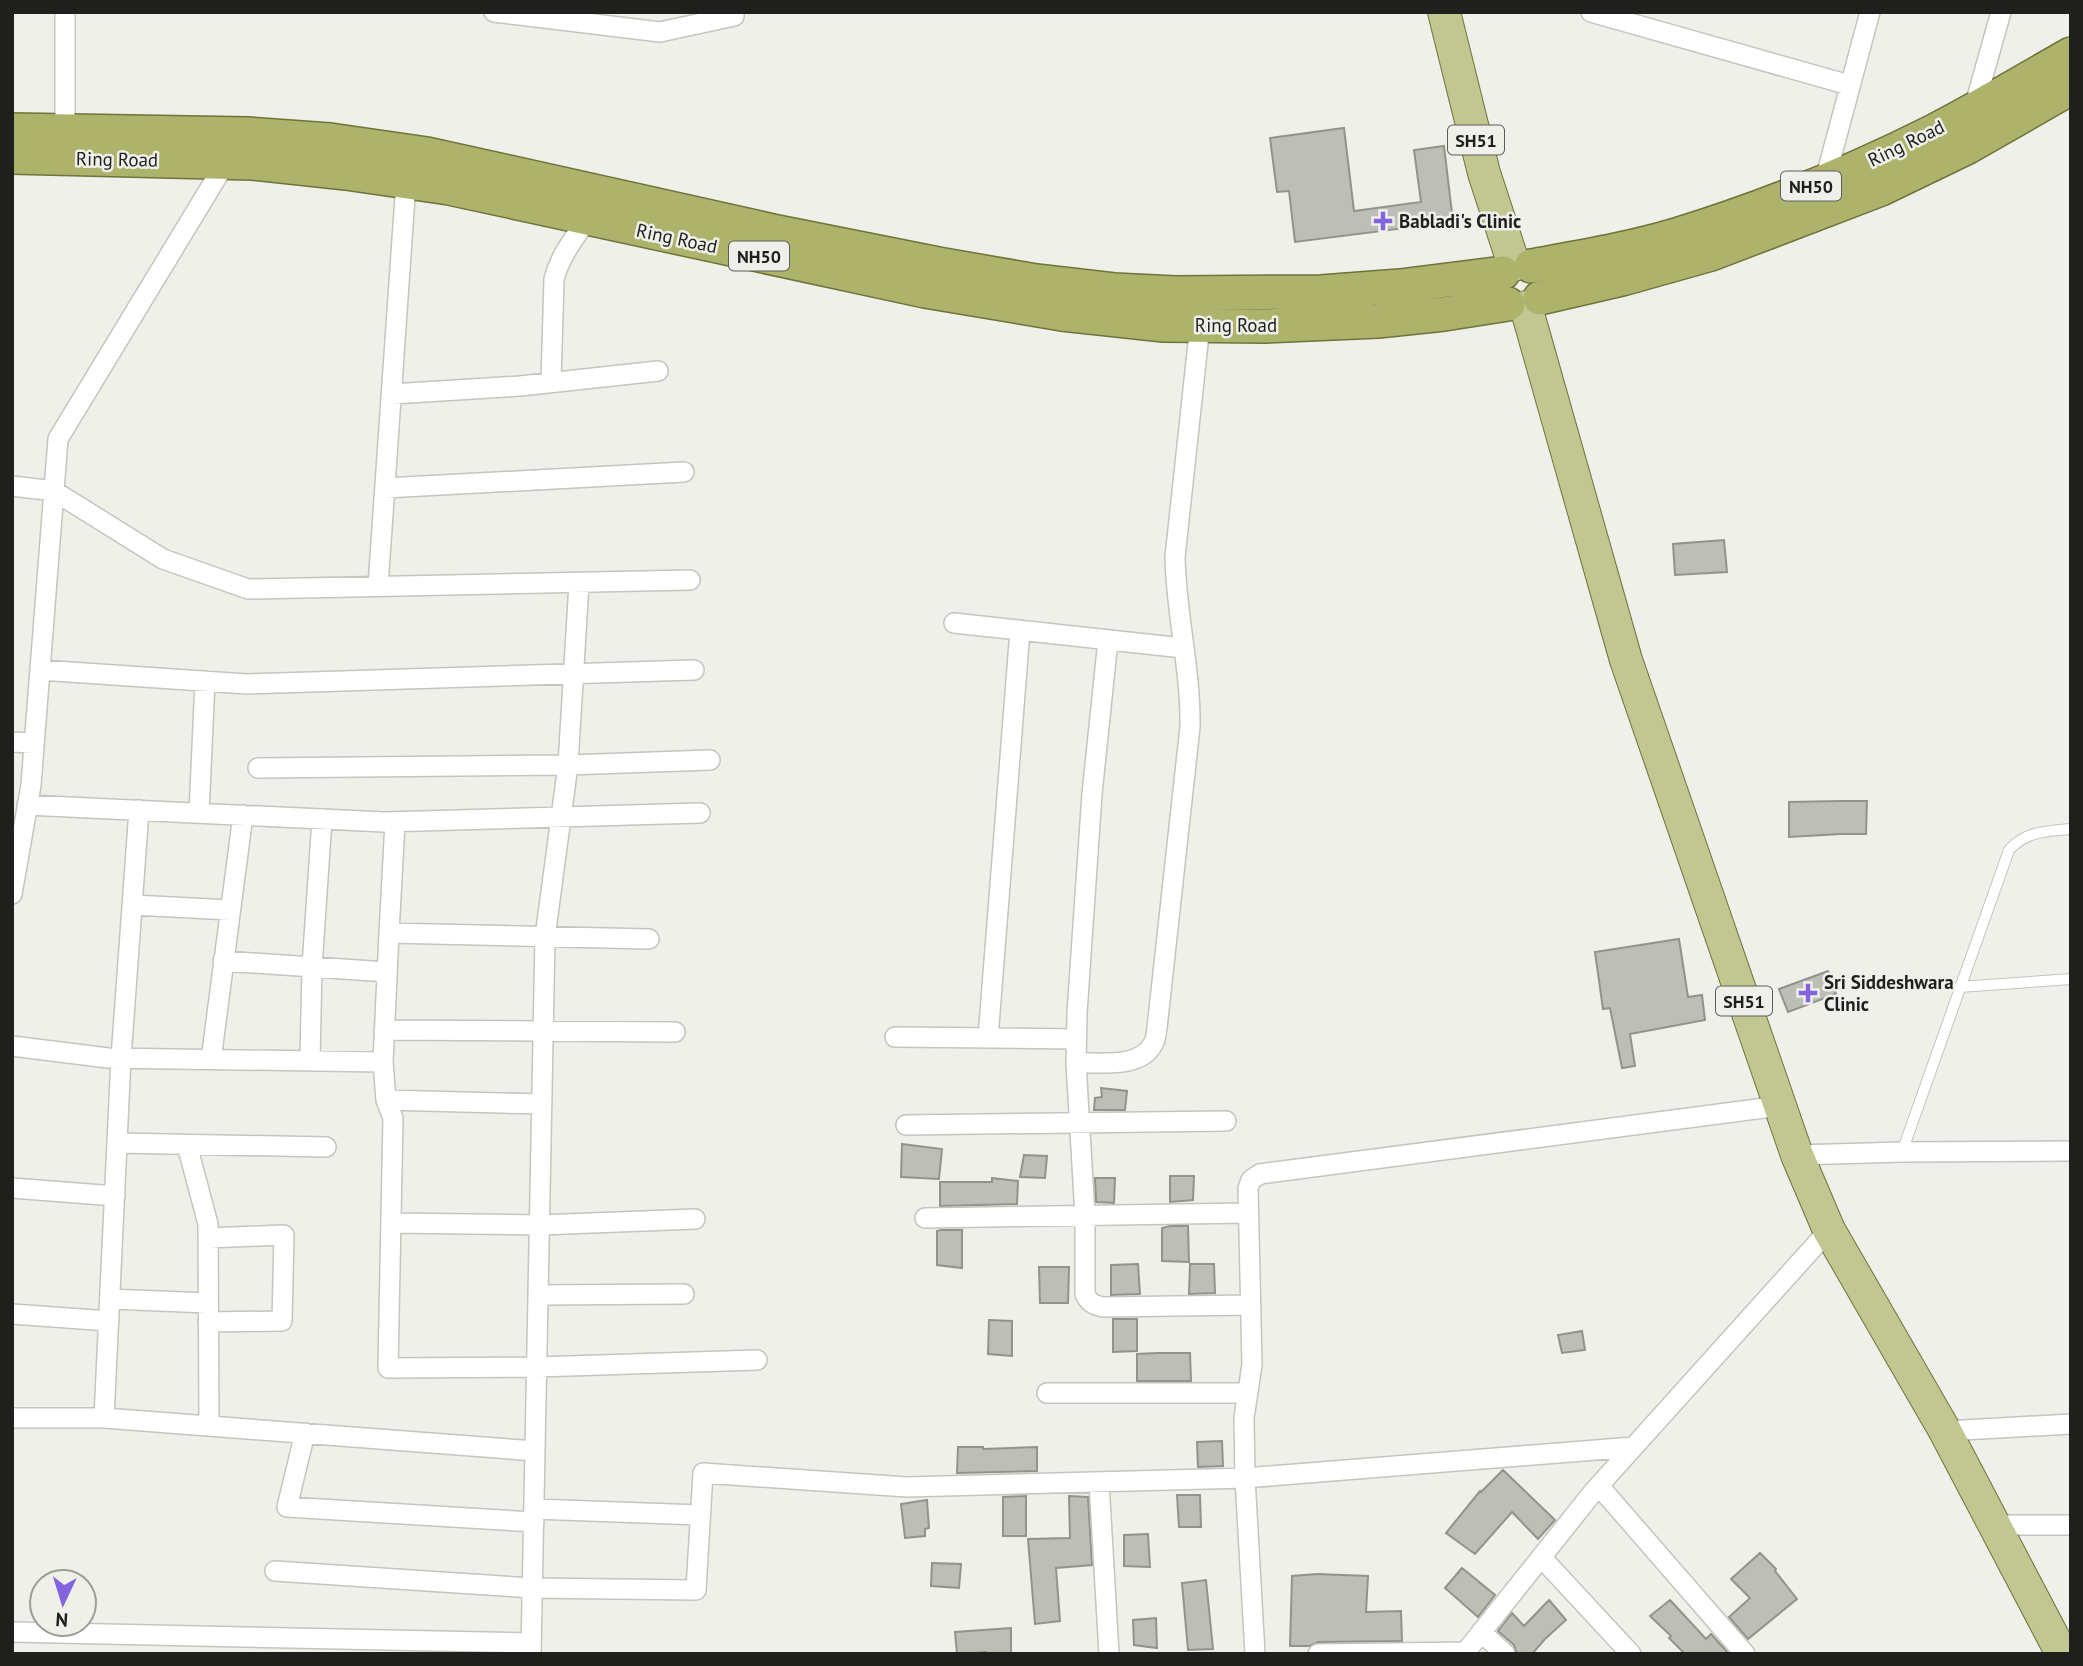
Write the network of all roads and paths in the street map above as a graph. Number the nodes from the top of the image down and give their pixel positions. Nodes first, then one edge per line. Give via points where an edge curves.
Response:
1 (65, 12) edge
2 (494, 12) edge
3 (656, 12) edge
4 (733, 12) edge
5 (1444, 12) edge
6 (1591, 12) edge
7 (1870, 12) edge
8 (2001, 12) edge
9 (660, 32) junction
10 (2071, 54) edge
11 (1849, 85) junction
12 (2071, 88) edge
13 (1974, 108) junction
14 (12, 130) edge
15 (65, 130) junction
16 (12, 157) edge
17 (226, 162) junction
18 (1825, 180) junction
19 (406, 182) junction
20 (588, 219) junction
21 (1520, 286) junction
22 (1200, 325) junction
23 (658, 370) dead end
24 (551, 382) junction
25 (392, 394) junction
26 (684, 472) dead end
27 (12, 486) edge
28 (385, 488) junction
29 (54, 491) junction
30 (691, 580) dead end
31 (579, 583) junction
32 (378, 586) junction
33 (954, 623) dead end
34 (1020, 630) junction
35 (1108, 640) junction
36 (1183, 648) junction
37 (40, 670) junction
38 (694, 670) dead end
39 (573, 673) junction
40 (205, 681) junction
41 (12, 743) edge
42 (34, 743) junction
43 (710, 760) dead end
44 (568, 765) junction
45 (258, 768) dead end
46 (27, 805) junction
47 (139, 810) junction
48 (199, 813) junction
49 (700, 813) dead end
50 (243, 816) junction
51 (560, 817) junction
52 (322, 819) junction
53 (396, 822) junction
54 (2071, 830) edge
55 (17, 837) edge
56 (12, 894) edge
57 (132, 905) junction
58 (230, 910) junction
59 (389, 933) junction
60 (545, 937) junction
61 (649, 939) dead end
62 (223, 961) junction
63 (312, 967) junction
64 (387, 972) junction
65 (2071, 979) edge
66 (1959, 988) junction
67 (384, 1030) junction
68 (543, 1031) junction
69 (675, 1032) dead end
70 (895, 1037) dead end
71 (988, 1038) junction
72 (1076, 1039) junction
73 (12, 1046) edge
74 (121, 1058) junction
75 (211, 1060) junction
76 (310, 1061) junction
77 (383, 1062) junction
78 (1076, 1063) junction
79 (386, 1100) junction
80 (542, 1104) junction
81 (1780, 1107) junction
82 (1226, 1121) dead end
83 (1080, 1124) junction
84 (906, 1125) dead end
85 (117, 1143) junction
86 (187, 1145) junction
87 (326, 1147) dead end
88 (2071, 1151) edge
89 (1902, 1152) junction
90 (1797, 1155) junction
91 (12, 1188) edge
92 (115, 1196) junction
93 (1248, 1213) junction
94 (1085, 1216) junction
95 (925, 1218) dead end
96 (695, 1219) dead end
97 (391, 1223) junction
98 (540, 1225) junction
99 (1829, 1230) junction
100 (208, 1238) junction
101 (684, 1294) dead end
102 (538, 1295) junction
103 (110, 1299) junction
104 (1251, 1304) junction
105 (208, 1313) junction
106 (12, 1314) edge
107 (109, 1321) junction
108 (757, 1360) dead end
109 (537, 1367) junction
110 (1047, 1392) dead end
111 (1248, 1393) junction
112 (12, 1418) edge
113 (104, 1418) junction
114 (2071, 1424) edge
115 (209, 1426) junction
116 (1945, 1431) junction
117 (305, 1433) junction
118 (1633, 1447) junction
119 (535, 1451) junction
120 (1245, 1478) junction
121 (1099, 1482) junction
122 (1599, 1486) junction
123 (700, 1515) junction
124 (534, 1516) junction
125 (1994, 1525) junction
126 (2071, 1525) edge
127 (1541, 1557) junction
128 (275, 1571) dead end
129 (532, 1588) junction
130 (12, 1632) edge
131 (1481, 1632) junction
132 (531, 1648) edge
133 (1464, 1653) edge
134 (1109, 1654) edge
135 (1255, 1654) edge
136 (1318, 1654) edge
137 (1505, 1654) edge
138 (1631, 1654) edge
139 (1745, 1654) edge
140 (2062, 1654) edge

1 - 15 street
2 - 9 street
3 - 9 street
4 - 9 street via 734,16
5 - 21 main road, SH51 via 1485,173
6 - 11 street
7 - 11 street
8 - 13 street
10 - 13 highway, Ring Road / NH50
11 - 18 street
12 - 21 highway, Ring Road / NH50 via 1968,147 1881,189 1711,254 1622,279
13 - 18 highway, Ring Road / NH50 via 1933,132
14 - 15 highway, Ring Road / NH50
15 - 21 highway, Ring Road / NH50 via 247,134 415,152 773,231 1036,281 1114,290 1321,292 1400,286
16 - 17 highway, Ring Road / NH50
17 - 19 highway, Ring Road / NH50
17 - 29 street via 58,439
18 - 21 highway, Ring Road / NH50 via 1675,235 1597,254
19 - 20 highway, Ring Road / NH50
19 - 25 street
20 - 22 highway, Ring Road / NH50 via 925,291 1062,314
20 - 24 street via 557,266 554,279
21 - 22 highway, Ring Road / NH50 via 1444,314 1378,321
21 - 81 main road, SH51 via 1626,660
22 - 36 street via 1175,557
23 - 24 street
24 - 25 street
25 - 28 street
26 - 28 street
27 - 29 street
28 - 32 street
29 - 32 street via 163,559 248,589
29 - 37 street
30 - 31 street
31 - 32 street
31 - 39 street
33 - 34 street
34 - 35 street
34 - 71 street
35 - 36 street
35 - 72 street via 1092,794
36 - 78 street via 1190,726 1154,1044 1131,1061
37 - 40 street
37 - 42 street
38 - 39 street
39 - 40 street via 247,684
39 - 44 street
40 - 48 street
41 - 42 street
42 - 46 street
43 - 44 street
44 - 45 street
44 - 51 street
46 - 47 street
46 - 55 street
47 - 48 street
47 - 57 street
48 - 50 street
49 - 51 street
50 - 52 street
50 - 58 street
51 - 53 street
51 - 60 street
52 - 53 street
52 - 63 street
53 - 59 street
54 - 66 lane via 2028,835 2009,850
55 - 56 street
57 - 58 street
57 - 74 street
58 - 62 street
59 - 60 street
59 - 64 street
60 - 61 street
60 - 68 street
62 - 63 street
62 - 75 street
63 - 64 street
63 - 76 street
64 - 67 street
65 - 66 lane
66 - 89 lane
67 - 68 street
67 - 77 street
68 - 69 street
68 - 80 street
70 - 71 street
71 - 72 street
72 - 78 street
73 - 74 street
74 - 75 street
74 - 85 street
75 - 76 street
76 - 77 street
77 - 79 street
78 - 83 street
79 - 80 street
79 - 97 street via 393,1118
80 - 98 street
81 - 90 main road, SH51
81 - 93 street via 1260,1174 1248,1188
82 - 83 street
83 - 84 street
83 - 94 street
85 - 86 street
85 - 92 street
86 - 87 street
86 - 100 street
88 - 89 street
89 - 90 street
90 - 99 main road, SH51
91 - 92 street
92 - 103 street
93 - 94 street
93 - 104 street
94 - 95 street
94 - 104 street via 1085,1294 1096,1306
96 - 98 street
97 - 98 street
97 - 109 street via 388,1368
98 - 102 street
99 - 116 main road, SH51
99 - 118 street
100 - 105 street
100 - 105 street via 284,1235 282,1321
101 - 102 street
102 - 109 street
103 - 105 street
103 - 107 street
104 - 111 street
105 - 115 street
106 - 107 street
107 - 113 street
108 - 109 street
109 - 119 street
110 - 111 street
111 - 120 street
112 - 113 street
113 - 115 street
114 - 116 street
115 - 117 street
116 - 125 main road, SH51
117 - 119 street
117 - 124 street via 288,1507
118 - 120 street
118 - 122 street
119 - 124 street
120 - 121 street
120 - 135 street
121 - 123 street via 907,1487 703,1473
121 - 134 street
122 - 127 street
122 - 139 street
123 - 124 street
123 - 129 street via 696,1590
124 - 129 street
125 - 126 street
125 - 140 main road, SH51
127 - 131 street
127 - 138 street
128 - 129 street
129 - 132 street
130 - 132 street
131 - 133 street
131 - 137 street
133 - 136 street

